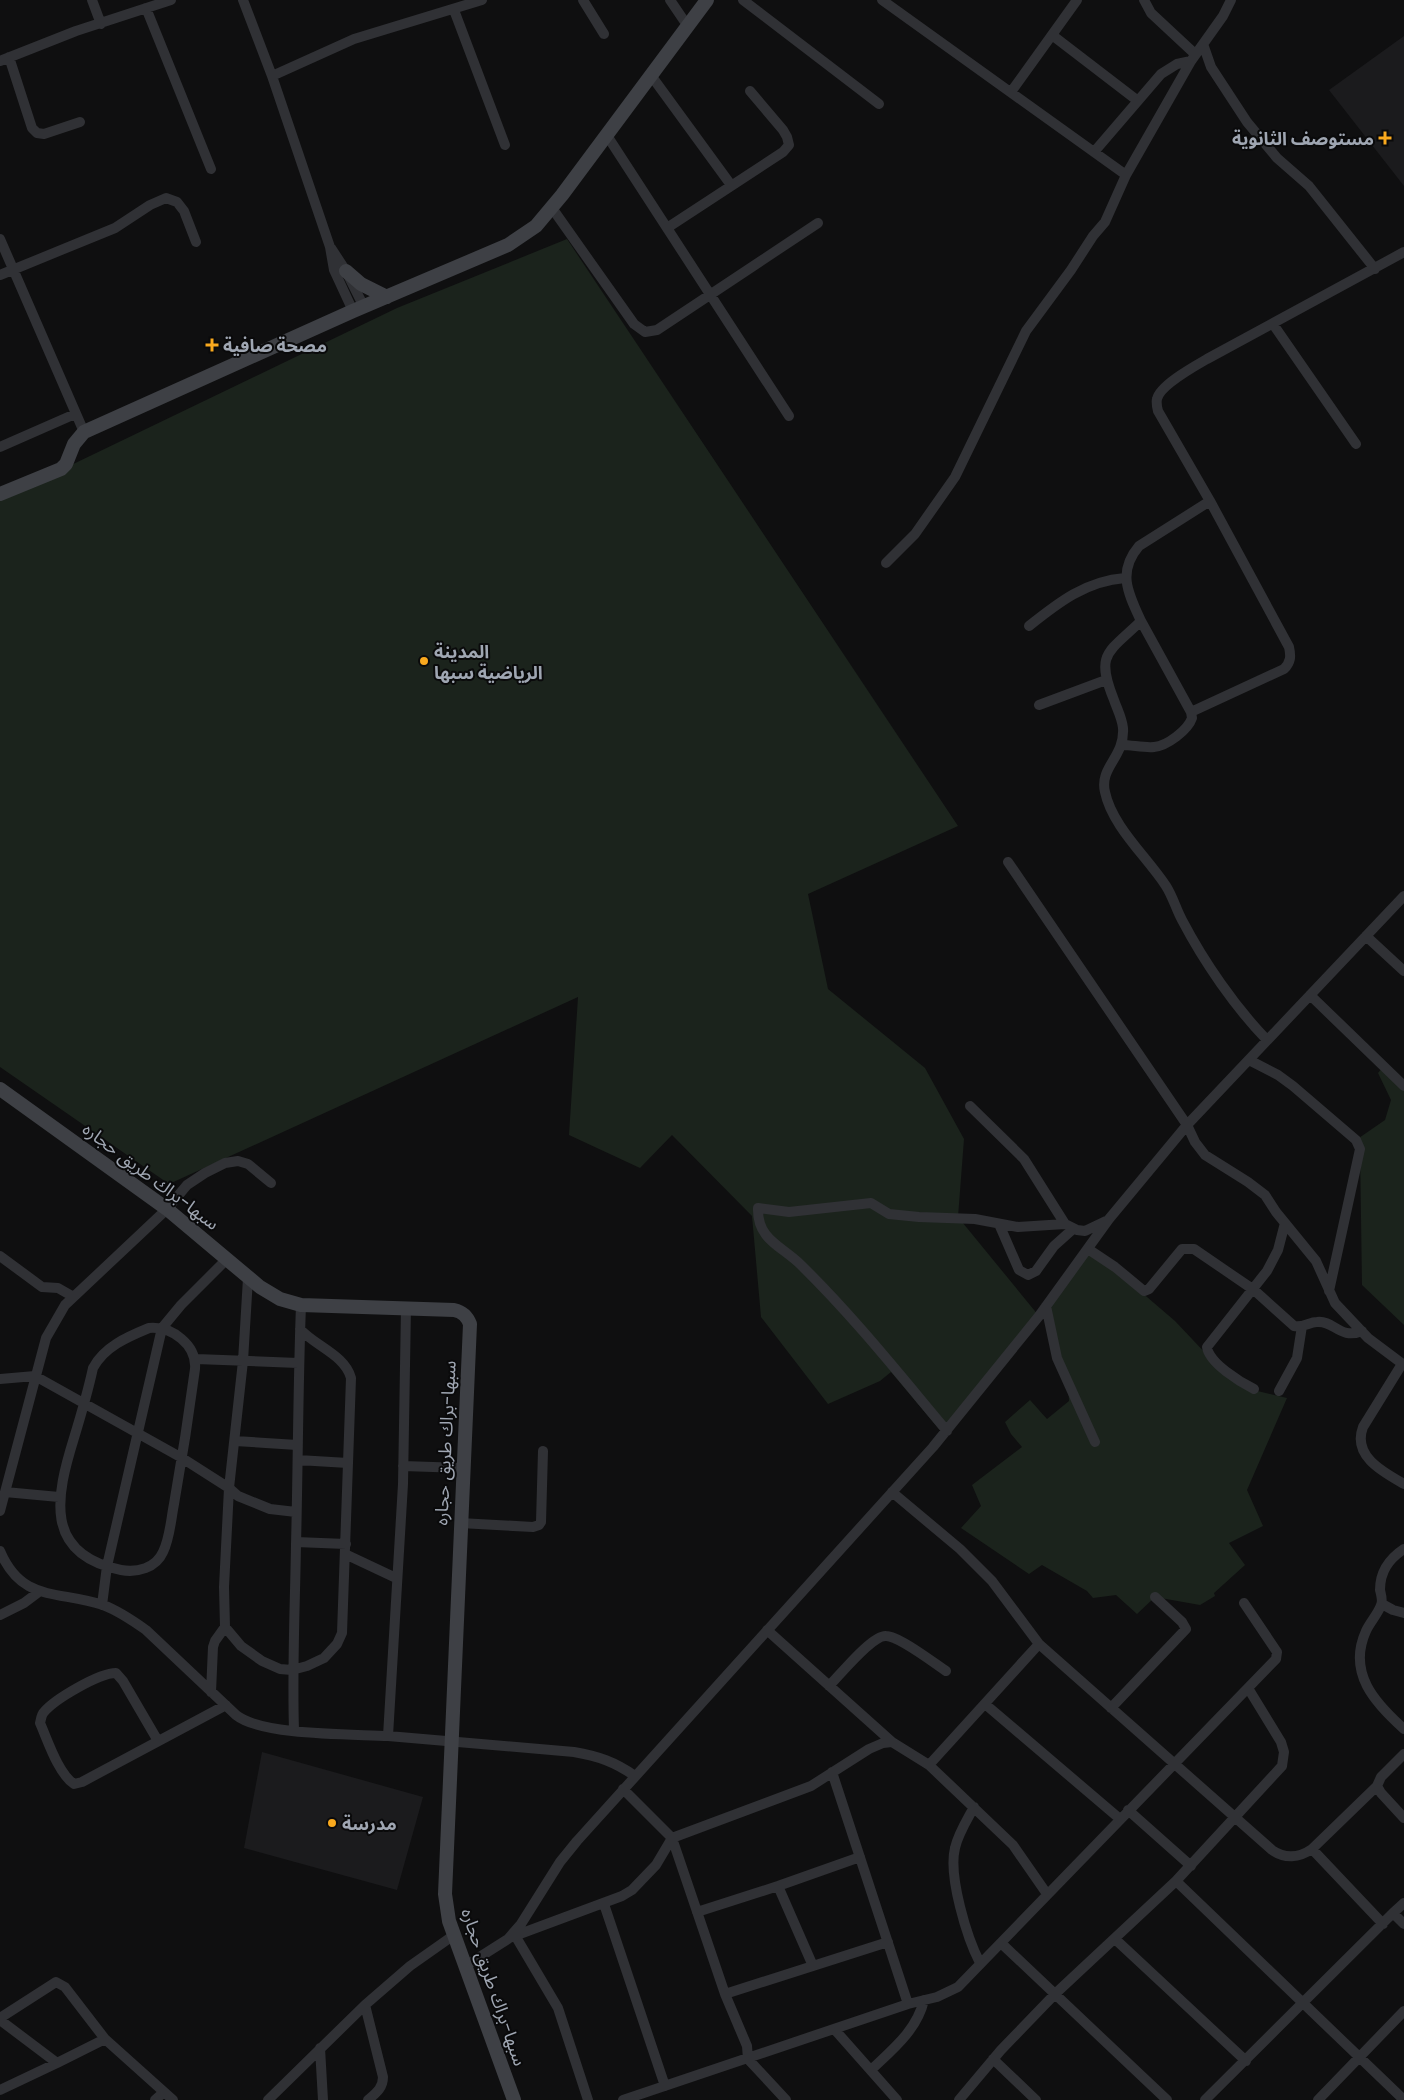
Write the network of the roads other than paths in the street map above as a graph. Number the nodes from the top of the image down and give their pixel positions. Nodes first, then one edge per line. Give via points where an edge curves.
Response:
1 (92, 0) edge
2 (171, 0) edge
3 (243, 0) edge
4 (482, 0) edge
5 (583, 0) edge
6 (670, 0) edge
7 (707, 0) edge
8 (743, 0) edge
9 (882, 0) edge
10 (1076, 0) edge
11 (1144, 0) edge
12 (1231, 0) edge
13 (146, 8) junction
14 (454, 10) junction
15 (102, 24) junction
16 (687, 26) junction
17 (604, 34) dead end
18 (1052, 36) junction
19 (1203, 44) junction
20 (1193, 58) junction
21 (4, 59) edge
22 (650, 74) junction
23 (272, 76) junction
24 (750, 91) dead end
25 (1011, 92) junction
26 (1138, 101) junction
27 (879, 104) dead end
28 (80, 122) dead end
29 (606, 134) junction
30 (505, 145) dead end
31 (1094, 152) junction
32 (211, 169) dead end
33 (1126, 175) junction
34 (731, 185) junction
35 (552, 208) junction
36 (818, 223) dead end
37 (667, 228) junction
38 (0, 239) edge
39 (196, 242) dead end
40 (330, 247) junction
41 (1404, 252) edge
42 (1375, 269) junction
43 (13, 270) junction
44 (346, 271) junction
45 (0, 275) edge
46 (710, 294) junction
47 (387, 297) junction
48 (358, 309) junction
49 (1273, 324) junction
50 (75, 414) junction
51 (789, 416) dead end
52 (84, 432) junction
53 (1356, 444) dead end
54 (0, 446) edge
55 (0, 494) edge
56 (1210, 501) junction
57 (886, 563) dead end
58 (1126, 578) junction
59 (1141, 621) junction
60 (1029, 626) dead end
61 (1106, 680) junction
62 (1039, 705) dead end
63 (1191, 712) junction
64 (1122, 745) junction
65 (1008, 862) dead end
66 (1404, 896) edge
67 (1366, 936) junction
68 (1404, 971) edge
69 (1310, 995) junction
70 (1267, 1040) junction
71 (1249, 1060) junction
72 (1404, 1086) edge
73 (0, 1089) edge
74 (970, 1106) dead end
75 (1188, 1125) junction
76 (271, 1183) dead end
77 (167, 1208) junction
78 (1109, 1219) junction
79 (999, 1224) junction
80 (1285, 1224) junction
81 (1069, 1226) junction
82 (1088, 1249) junction
83 (0, 1256) edge
84 (228, 1259) junction
85 (248, 1278) junction
86 (1254, 1290) junction
87 (1329, 1292) junction
88 (72, 1296) junction
89 (301, 1306) junction
90 (1046, 1306) junction
91 (406, 1308) junction
92 (1302, 1326) junction
93 (162, 1328) junction
94 (300, 1329) junction
95 (1362, 1331) junction
96 (196, 1359) junction
97 (243, 1362) junction
98 (298, 1363) junction
99 (1403, 1364) edge
100 (35, 1376) junction
101 (0, 1379) edge
102 (1254, 1389) dead end
103 (1279, 1391) dead end
104 (83, 1404) junction
105 (946, 1431) junction
106 (138, 1435) junction
107 (235, 1441) junction
108 (1095, 1442) dead end
109 (297, 1445) junction
110 (543, 1451) dead end
111 (182, 1458) junction
112 (298, 1460) junction
113 (348, 1463) junction
114 (403, 1466) junction
115 (463, 1468) junction
116 (1404, 1484) edge
117 (229, 1488) junction
118 (5, 1492) junction
119 (892, 1492) junction
120 (59, 1497) junction
121 (0, 1511) edge
122 (296, 1512) junction
123 (460, 1523) junction
124 (296, 1542) junction
125 (346, 1549) junction
126 (1404, 1549) edge
127 (0, 1551) edge
128 (107, 1566) junction
129 (396, 1578) junction
130 (40, 1591) junction
131 (1155, 1597) dead end
132 (1244, 1603) dead end
133 (1382, 1604) junction
134 (102, 1605) junction
135 (1404, 1613) edge
136 (0, 1615) edge
137 (225, 1627) junction
138 (767, 1630) junction
139 (1039, 1644) junction
140 (292, 1670) junction
141 (946, 1671) dead end
142 (829, 1686) junction
143 (1248, 1688) junction
144 (211, 1692) junction
145 (985, 1704) junction
146 (226, 1705) junction
147 (1111, 1708) junction
148 (1404, 1729) edge
149 (294, 1730) junction
150 (388, 1736) junction
151 (158, 1741) junction
152 (453, 1742) junction
153 (892, 1742) junction
154 (1404, 1754) edge
155 (1174, 1764) junction
156 (929, 1765) junction
157 (832, 1772) junction
158 (635, 1776) junction
159 (1378, 1786) junction
160 (623, 1789) junction
161 (974, 1807) junction
162 (1128, 1810) junction
163 (1235, 1817) junction
164 (1404, 1818) edge
165 (1120, 1819) junction
166 (672, 1838) junction
167 (1312, 1849) junction
168 (860, 1857) junction
169 (1191, 1866) junction
170 (1176, 1881) junction
171 (778, 1886) junction
172 (1048, 1894) junction
173 (1404, 1903) edge
174 (604, 1904) junction
175 (697, 1912) junction
176 (1393, 1914) junction
177 (1383, 1924) junction
178 (1404, 1924) edge
179 (454, 1935) junction
180 (512, 1938) junction
181 (1115, 1938) junction
182 (888, 1942) junction
183 (1001, 1943) junction
184 (980, 1963) junction
185 (466, 1965) junction
186 (813, 1966) junction
187 (726, 1994) junction
188 (1055, 1994) junction
189 (924, 2000) junction
190 (1304, 2003) junction
191 (908, 2004) junction
192 (365, 2005) junction
193 (1403, 2014) edge
194 (0, 2019) edge
195 (835, 2030) junction
196 (104, 2039) junction
197 (320, 2048) junction
198 (1360, 2058) junction
199 (748, 2059) junction
200 (993, 2060) junction
201 (1246, 2061) junction
202 (57, 2064) junction
203 (871, 2070) junction
204 (664, 2086) junction
205 (0, 2090) edge
206 (164, 2092) junction
207 (156, 2100) edge
208 (173, 2100) edge
209 (268, 2100) edge
210 (323, 2100) edge
211 (368, 2100) edge
212 (514, 2100) edge
213 (588, 2100) edge
214 (623, 2100) edge
215 (786, 2100) edge
216 (897, 2100) edge
217 (959, 2100) edge
218 (1036, 2100) edge
219 (1167, 2100) edge
220 (1205, 2100) edge
221 (1318, 2100) edge
222 (1404, 2100) edge

1 - 15 street
2 - 13 street
3 - 23 street
4 - 14 street
5 - 17 street
6 - 16 street
7 - 16 main road
8 - 27 street
9 - 25 street
10 - 18 street
11 - 20 street via 1151,13
12 - 19 street
13 - 15 street
13 - 32 street
14 - 23 street via 354,39
14 - 30 street
15 - 21 street
16 - 22 main road
18 - 25 street
18 - 26 street
19 - 20 street
19 - 42 street via 1211,68 1247,122 1277,158 1309,186
20 - 26 street via 1165,70
20 - 33 street
21 - 28 street via 32,128 37,133 44,134
22 - 29 main road
22 - 34 street
23 - 40 street
24 - 34 street via 783,130 789,145
25 - 31 street
26 - 31 street
29 - 35 main road
29 - 37 street
31 - 33 street
33 - 57 street via 1105,222 1026,331 955,477 915,534
34 - 37 street
35 - 46 street via 641,330 657,330
35 - 47 main road via 536,226 508,245
36 - 46 street
37 - 46 street
38 - 43 street
39 - 43 street via 184,211 177,202 166,198 115,228
40 - 44 street
40 - 48 street via 334,270
41 - 42 street
42 - 49 street
43 - 45 street
43 - 50 street
44 - 47 main road via 369,289
44 - 48 street
46 - 51 street
47 - 48 main road
48 - 52 main road
49 - 53 street
49 - 56 street via 1182,375 1163,389 1157,400 1158,410
50 - 52 street
50 - 54 street
52 - 55 main road via 61,469
56 - 58 street via 1139,546 1130,557
56 - 63 street via 1289,648 1290,662 1284,669
58 - 59 street
58 - 60 street via 1088,585
59 - 61 street via 1105,657
59 - 63 street
61 - 62 street
61 - 64 street via 1123,726
63 - 64 street via 1189,725 1161,745
64 - 70 street via 1106,772 1104,782 1111,810 1168,889 1182,920 1226,991
65 - 75 street
66 - 67 street
67 - 68 street
67 - 69 street
69 - 70 street
69 - 72 street
70 - 71 street
71 - 75 street
71 - 87 street via 1293,1086 1356,1140 1360,1149
73 - 77 main road, سبها-براك طريق حجاره
74 - 81 street via 1024,1159
75 - 78 street
75 - 80 street via 1201,1151 1262,1192
76 - 77 street via 248,1164 238,1161 225,1163 187,1186
77 - 84 main road, سبها-براك طريق حجاره
77 - 88 street
78 - 81 street via 1089,1230 1081,1231
78 - 82 street
79 - 81 street
79 - 81 street via 1019,1270 1028,1274 1036,1271
79 - 105 street via 958,1217 889,1214 871,1203 789,1212 758,1208 758,1222 773,1243 835,1298
80 - 86 street via 1274,1261
80 - 87 street via 1316,1261
82 - 86 street via 1144,1291 1182,1249 1190,1248
82 - 90 street
83 - 88 street via 42,1286 58,1288
84 - 85 main road, سبها-براك طريق حجاره
84 - 93 street
85 - 89 main road, سبها-براك طريق حجاره via 280,1299
85 - 97 street
86 - 92 street via 1290,1323
86 - 102 street via 1207,1347 1210,1356 1234,1378
87 - 95 street via 1335,1303
88 - 100 street via 52,1324
89 - 91 main road, سبها-براك طريق حجاره
89 - 94 street
90 - 105 street
90 - 108 street via 1056,1358
91 - 114 street
91 - 115 main road, سبها-براك طريق حجاره via 459,1311 470,1324
92 - 95 street via 1320,1322 1347,1334
92 - 103 street via 1298,1358
93 - 96 street via 175,1333
93 - 104 street via 139,1332 102,1354 93,1368
93 - 106 street
94 - 98 street
94 - 113 street via 308,1339 337,1358 350,1375
95 - 99 street
96 - 97 street
96 - 111 street
97 - 98 street
97 - 107 street
98 - 109 street
99 - 116 street via 1359,1437 1365,1454 1374,1465
100 - 101 street
100 - 104 street
100 - 118 street
104 - 106 street
104 - 120 street
105 - 119 street
106 - 111 street
106 - 128 street
107 - 109 street
107 - 117 street
109 - 112 street
110 - 123 street via 539,1525
111 - 117 street
111 - 128 street via 165,1547 160,1557 143,1570 125,1571
112 - 113 street
112 - 122 street
113 - 125 street
114 - 115 street
114 - 129 street
115 - 123 main road, سبها-براك طريق حجاره
117 - 122 street via 238,1496 274,1510
117 - 137 street
118 - 120 street
118 - 121 street
119 - 138 street
119 - 139 street via 960,1549 992,1581
120 - 128 street via 61,1523 67,1538 82,1554
122 - 124 street
123 - 152 main road, سبها-براك طريق حجاره
124 - 125 street
124 - 140 street
125 - 129 street
125 - 140 street via 340,1638 324,1658
126 - 133 street via 1383,1571 1380,1582
127 - 130 street via 14,1575 24,1585
128 - 134 street
129 - 150 street
130 - 134 street
130 - 136 street
131 - 147 street via 1186,1629
132 - 143 street via 1278,1654
133 - 135 street
133 - 148 street via 1361,1643 1359,1664 1376,1701
134 - 144 street via 146,1630
137 - 140 street via 241,1646 262,1661
137 - 144 street via 213,1648
138 - 142 street
138 - 158 street
139 - 145 street
139 - 147 street
140 - 149 street
141 - 142 street via 900,1641 886,1636 875,1639
142 - 153 street
143 - 155 street
143 - 163 street via 1281,1742 1284,1756 1278,1772
144 - 146 street
145 - 156 street
145 - 165 street
146 - 149 street via 250,1723
146 - 151 street
147 - 155 street
149 - 150 street
150 - 152 street
151 - 151 street via 116,1673 107,1673 78,1687 42,1714 40,1724 60,1767 74,1784
152 - 158 street via 597,1756
152 - 179 main road, سبها-براك طريق حجاره via 445,1883
153 - 156 street
153 - 157 street via 869,1749
154 - 159 street via 1381,1777
155 - 162 street
155 - 163 street
156 - 161 street
157 - 166 street via 811,1786
157 - 168 street
158 - 160 street
159 - 164 street
159 - 167 street
160 - 166 street
160 - 180 street via 571,1848
161 - 172 street via 1002,1832
161 - 184 street via 958,1839 952,1864 966,1923
162 - 165 street
162 - 169 street
163 - 167 street via 1278,1854 1297,1856
163 - 169 street
165 - 172 street
166 - 174 street via 656,1865 642,1880 622,1896
166 - 175 street
167 - 177 street
168 - 171 street
168 - 182 street
169 - 170 street
170 - 181 street
170 - 190 street
171 - 175 street
171 - 186 street
172 - 183 street
173 - 176 street
174 - 180 street
174 - 204 street
175 - 187 street
176 - 177 street
176 - 178 street
177 - 190 street
179 - 185 main road, سبها-براك طريق حجاره
179 - 192 street via 410,1966
180 - 185 street
180 - 213 street via 558,2008
181 - 188 street
181 - 201 street
182 - 186 street
182 - 191 street
183 - 184 street
183 - 188 street
184 - 189 street via 951,1991
185 - 212 main road, سبها-براك طريق حجاره
186 - 187 street
187 - 199 street via 747,2046
188 - 200 street
188 - 219 street
189 - 191 street
189 - 203 street via 909,2033
190 - 198 street
190 - 201 street
191 - 195 street
192 - 197 street
192 - 211 street via 384,2077 378,2092
193 - 198 street
194 - 196 street via 56,1982 65,1987
194 - 202 street
195 - 199 street
195 - 203 street
196 - 202 street
196 - 206 street
197 - 209 street
197 - 210 street
198 - 221 street
198 - 222 street
199 - 204 street
199 - 215 street
200 - 217 street
200 - 218 street
201 - 220 street
202 - 205 street
203 - 216 street
204 - 214 street
206 - 207 street
206 - 208 street

